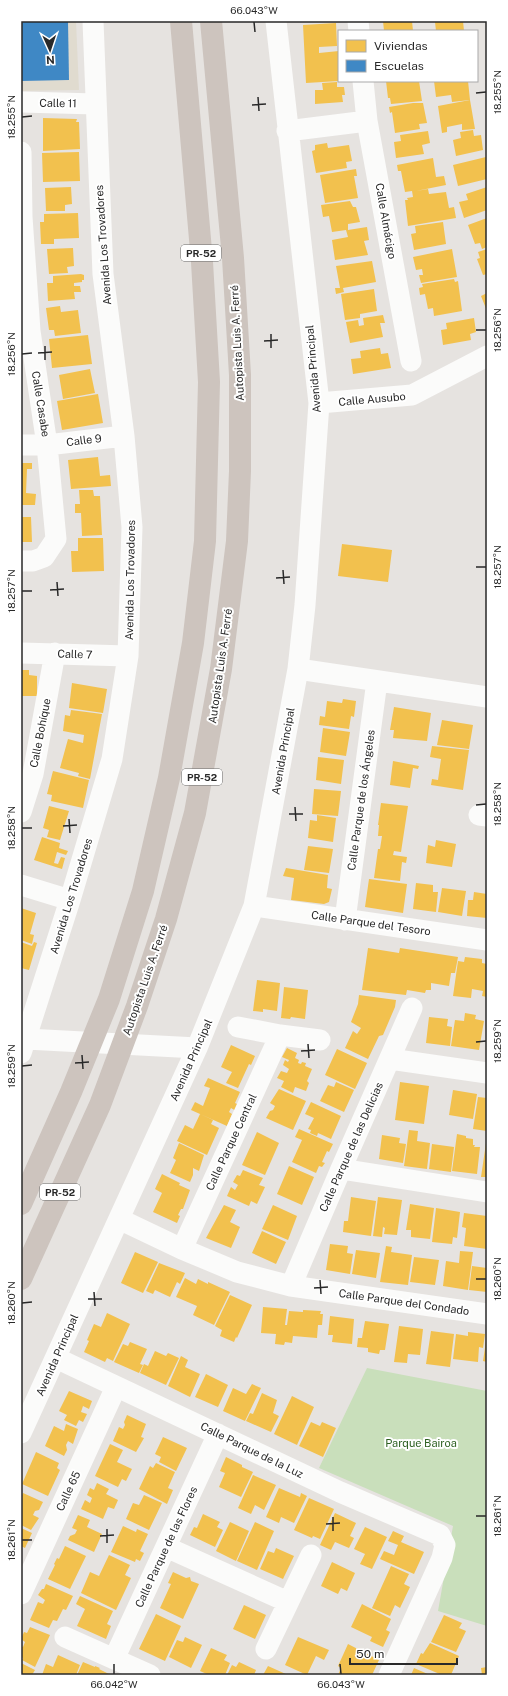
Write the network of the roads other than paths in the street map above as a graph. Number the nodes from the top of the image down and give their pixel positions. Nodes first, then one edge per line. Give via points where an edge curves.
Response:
1 (93, 21) edge
2 (181, 21) edge
3 (211, 21) edge
4 (276, 21) edge
5 (364, 82) edge
6 (21, 102) edge
7 (96, 104) junction
8 (367, 121) junction
9 (287, 131) junction
10 (21, 152) edge
11 (22, 217) edge
12 (25, 331) edge
13 (487, 356) edge
14 (411, 361) dead end
15 (319, 403) junction
16 (124, 436) junction
17 (21, 445) edge
18 (47, 445) junction
19 (21, 561) edge
20 (21, 653) edge
21 (56, 653) junction
22 (128, 656) junction
23 (298, 669) junction
24 (377, 681) junction
25 (487, 697) edge
26 (27, 773) edge
27 (21, 812) edge
28 (21, 885) edge
29 (70, 900) junction
30 (254, 906) junction
31 (345, 920) junction
32 (487, 940) edge
33 (412, 1008) dead end
34 (238, 1026) dead end
35 (280, 1035) junction
36 (320, 1040) dead end
37 (24, 1046) edge
38 (197, 1048) junction
39 (390, 1059) junction
40 (487, 1073) edge
41 (341, 1169) junction
42 (487, 1192) edge
43 (21, 1204) edge
44 (119, 1218) junction
45 (182, 1249) junction
46 (21, 1279) edge
47 (291, 1286) junction
48 (487, 1314) edge
49 (56, 1358) junction
50 (116, 1387) junction
51 (21, 1433) edge
52 (218, 1434) junction
53 (166, 1546) junction
54 (311, 1556) dead end
55 (21, 1594) edge
56 (288, 1602) junction
57 (65, 1637) dead end
58 (266, 1649) dead end
59 (114, 1659) junction
60 (150, 1675) edge
61 (389, 1675) edge

1 - 7 street, Avenida Los Trovadores
2 - 43 highway, PR-52 via 202,262 209,382 205,541 193,643 169,778 142,891 109,999 72,1092
3 - 46 highway, Autopista Luis A. Ferré / PR-52 via 233,258 240,375 237,541 221,669 195,813 166,919 100,1105
4 - 9 street, Avenida Principal
5 - 8 street, Calle Almácigo
6 - 7 street, Calle 11
7 - 16 street, Avenida Los Trovadores via 103,274
8 - 9 street
8 - 14 street, Calle Almácigo
9 - 15 street, Avenida Principal
10 - 11 street, Calle Casabe
11 - 12 street, Calle Casabe
12 - 18 street, Calle Casabe
13 - 15 street, Calle Ausubo via 412,395
15 - 23 street, Avenida Principal
16 - 18 street, Calle 9
16 - 22 street, Avenida Los Trovadores via 132,527
17 - 18 street, Calle 9
18 - 19 street, Calle Casabe via 56,539 44,557 33,561
20 - 21 street, Calle 7
21 - 22 street, Calle 7
21 - 26 street, Calle Bohíque
22 - 29 street, Avenida Los Trovadores via 112,759
23 - 24 street
23 - 30 street, Avenida Principal
24 - 25 street
24 - 31 street, Calle Parque de los Ángeles
26 - 27 street, Calle Bohíque
28 - 29 street
29 - 37 street, Avenida Los Trovadores
30 - 31 street, Calle Parque del Tesoro
30 - 38 street, Avenida Principal
31 - 32 street, Calle Parque del Tesoro
33 - 39 street, Calle Parque de las Delicias
34 - 35 street
35 - 36 street
35 - 45 street, Calle Parque Central
37 - 38 street
38 - 44 street, Avenida Principal
39 - 40 street
39 - 41 street, Calle Parque de las Delicias
41 - 42 street
41 - 47 street, Calle Parque de las Delicias
44 - 45 street, Calle Parque del Condado
44 - 49 street, Avenida Principal
45 - 47 street, Calle Parque del Condado via 237,1272
47 - 48 street, Calle Parque del Condado
49 - 50 street, Calle Parque de la Luz
49 - 51 street, Avenida Principal
50 - 52 street, Calle Parque de la Luz
50 - 55 street, Calle 65
52 - 53 street, Calle Parque de las Flores
52 - 61 street, Calle Parque de la Luz via 340,1492 440,1535 445,1545 442,1558
53 - 56 street
53 - 59 street, Calle Parque de las Flores
54 - 56 street
56 - 58 street
57 - 59 street
59 - 60 street

